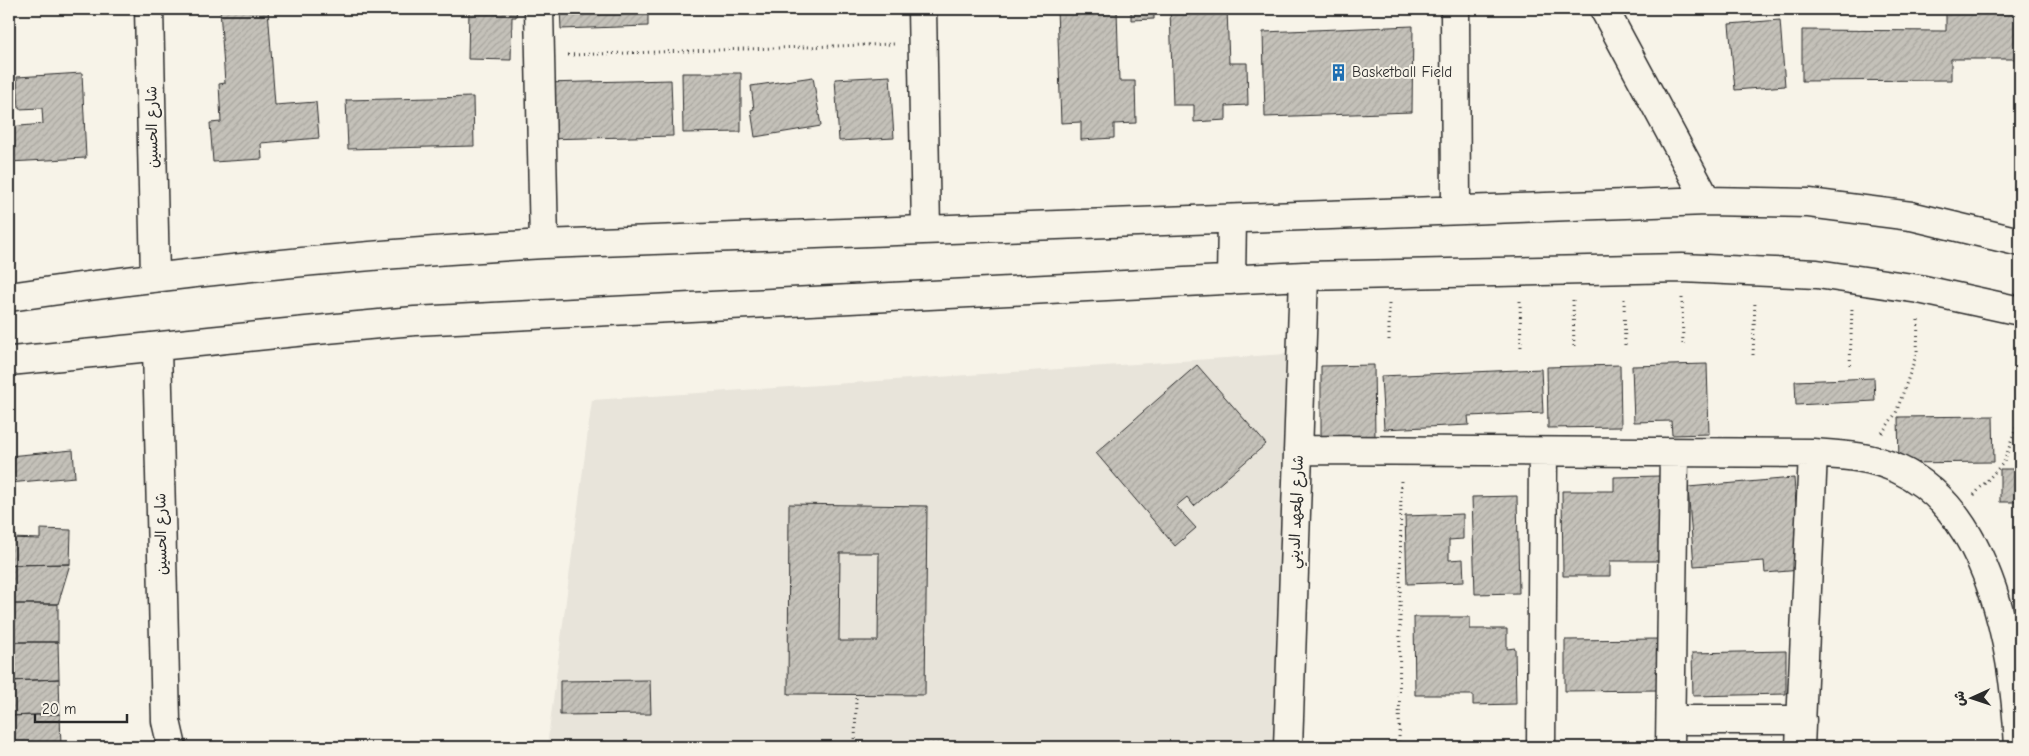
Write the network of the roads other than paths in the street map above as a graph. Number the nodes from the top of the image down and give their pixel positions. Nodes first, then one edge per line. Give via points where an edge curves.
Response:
1 (149, 9) edge
2 (539, 9) edge
3 (922, 9) edge
4 (1455, 9) edge
5 (1610, 9) edge
6 (1706, 201) junction
7 (1456, 210) junction
8 (1232, 218) junction
9 (926, 230) junction
10 (2020, 242) edge
11 (544, 244) junction
12 (154, 276) junction
13 (1304, 276) junction
14 (1231, 280) junction
15 (9, 297) edge
16 (2020, 311) edge
17 (157, 348) junction
18 (9, 361) edge
19 (1298, 450) junction
20 (1544, 452) junction
21 (1674, 452) junction
22 (1813, 453) junction
23 (2009, 607) edge
24 (1671, 720) junction
25 (1802, 720) junction
26 (166, 721) junction
27 (160, 747) edge
28 (172, 747) edge
29 (1288, 747) edge
30 (1541, 747) edge
31 (1670, 747) edge
32 (1800, 747) edge
33 (2019, 747) edge

1 - 12 street, شارع الحسين
2 - 11 street
3 - 9 street
4 - 7 street
5 - 6 street
6 - 7 street
6 - 10 street via 1809,204 1902,215
7 - 8 street
8 - 9 street
8 - 14 street
9 - 11 street
11 - 12 street via 414,251
12 - 15 street
13 - 14 street
13 - 16 street via 1624,268 1757,270 1817,274 1919,289
13 - 19 street, شارع المعهد الديني
14 - 17 street via 415,321
17 - 18 street
17 - 26 street, شارع الحسين
19 - 20 street
19 - 29 street, شارع المعهد الديني
20 - 21 street
20 - 30 street
21 - 22 street
21 - 24 street
22 - 23 street via 1863,457 1898,469 1922,484 1955,515
22 - 25 street
23 - 33 street
24 - 25 street
24 - 31 street
25 - 32 street
26 - 27 street, شارع الحسين
26 - 28 street, شارع الحسين

